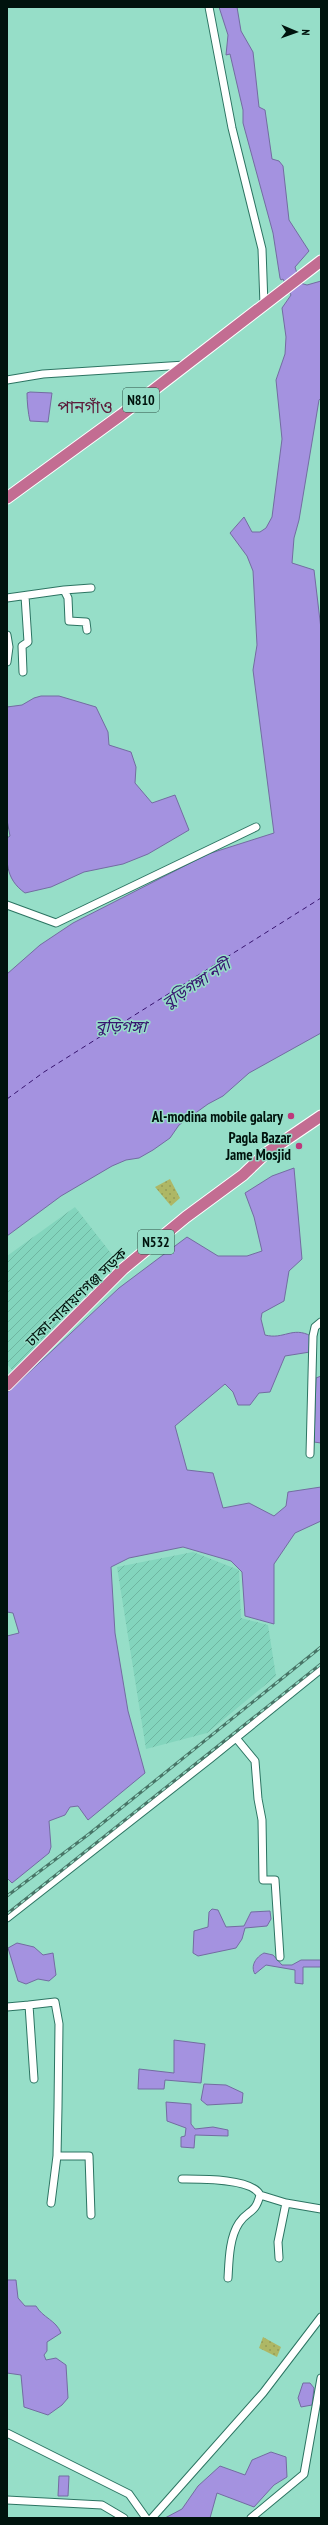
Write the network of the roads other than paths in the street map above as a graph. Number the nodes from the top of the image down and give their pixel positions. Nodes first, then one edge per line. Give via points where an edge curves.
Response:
1 (209, 7) edge
2 (321, 261) edge
3 (268, 302) junction
4 (187, 365) junction
5 (7, 380) edge
6 (7, 498) edge
7 (90, 588) dead end
8 (64, 590) junction
9 (25, 596) junction
10 (7, 598) edge
11 (87, 630) dead end
12 (7, 635) edge
13 (7, 662) edge
14 (23, 672) dead end
15 (256, 827) dead end
16 (7, 904) edge
17 (321, 1116) edge
18 (321, 1322) edge
19 (7, 1385) edge
20 (310, 1454) dead end
21 (321, 1669) edge
22 (236, 1738) junction
23 (7, 1918) edge
24 (280, 1957) dead end
25 (29, 2005) junction
26 (7, 2007) edge
27 (34, 2079) dead end
28 (57, 2156) junction
29 (182, 2179) dead end
30 (260, 2195) junction
31 (286, 2202) junction
32 (51, 2203) dead end
33 (321, 2209) edge
34 (91, 2215) dead end
35 (279, 2258) dead end
36 (228, 2278) dead end
37 (321, 2317) edge
38 (321, 2378) edge
39 (7, 2433) edge
40 (7, 2500) edge
41 (124, 2518) edge
42 (146, 2518) edge
43 (152, 2518) edge
44 (251, 2518) edge

1 - 3 street via 232,128 262,249
2 - 3 highway, N810
3 - 4 highway, N810
4 - 5 street via 43,374
4 - 6 highway, N810
7 - 8 street
8 - 9 street
8 - 11 street via 68,598 69,621 82,620 86,622
9 - 10 street
9 - 14 street via 28,642 22,646
12 - 13 street
15 - 16 street via 56,923
17 - 19 highway, ঢাকা-নারায়ণগঞ্জ সড়ক / N532 via 265,1154 243,1175 124,1269
18 - 20 street via 315,1327 313,1336
21 - 22 street
22 - 23 street
22 - 24 street via 255,1761 262,1820 262,1880 275,1880
25 - 26 street
25 - 27 street
25 - 28 street via 55,2002 59,2024
28 - 32 street
28 - 34 street via 89,2156
29 - 30 street via 216,2180 247,2185 258,2190
30 - 31 street
30 - 36 street via 257,2207 238,2225 230,2251
31 - 33 street
31 - 35 street via 278,2242
37 - 43 street via 263,2393
38 - 44 street via 304,2474
39 - 42 street via 129,2494
40 - 41 street via 102,2505

